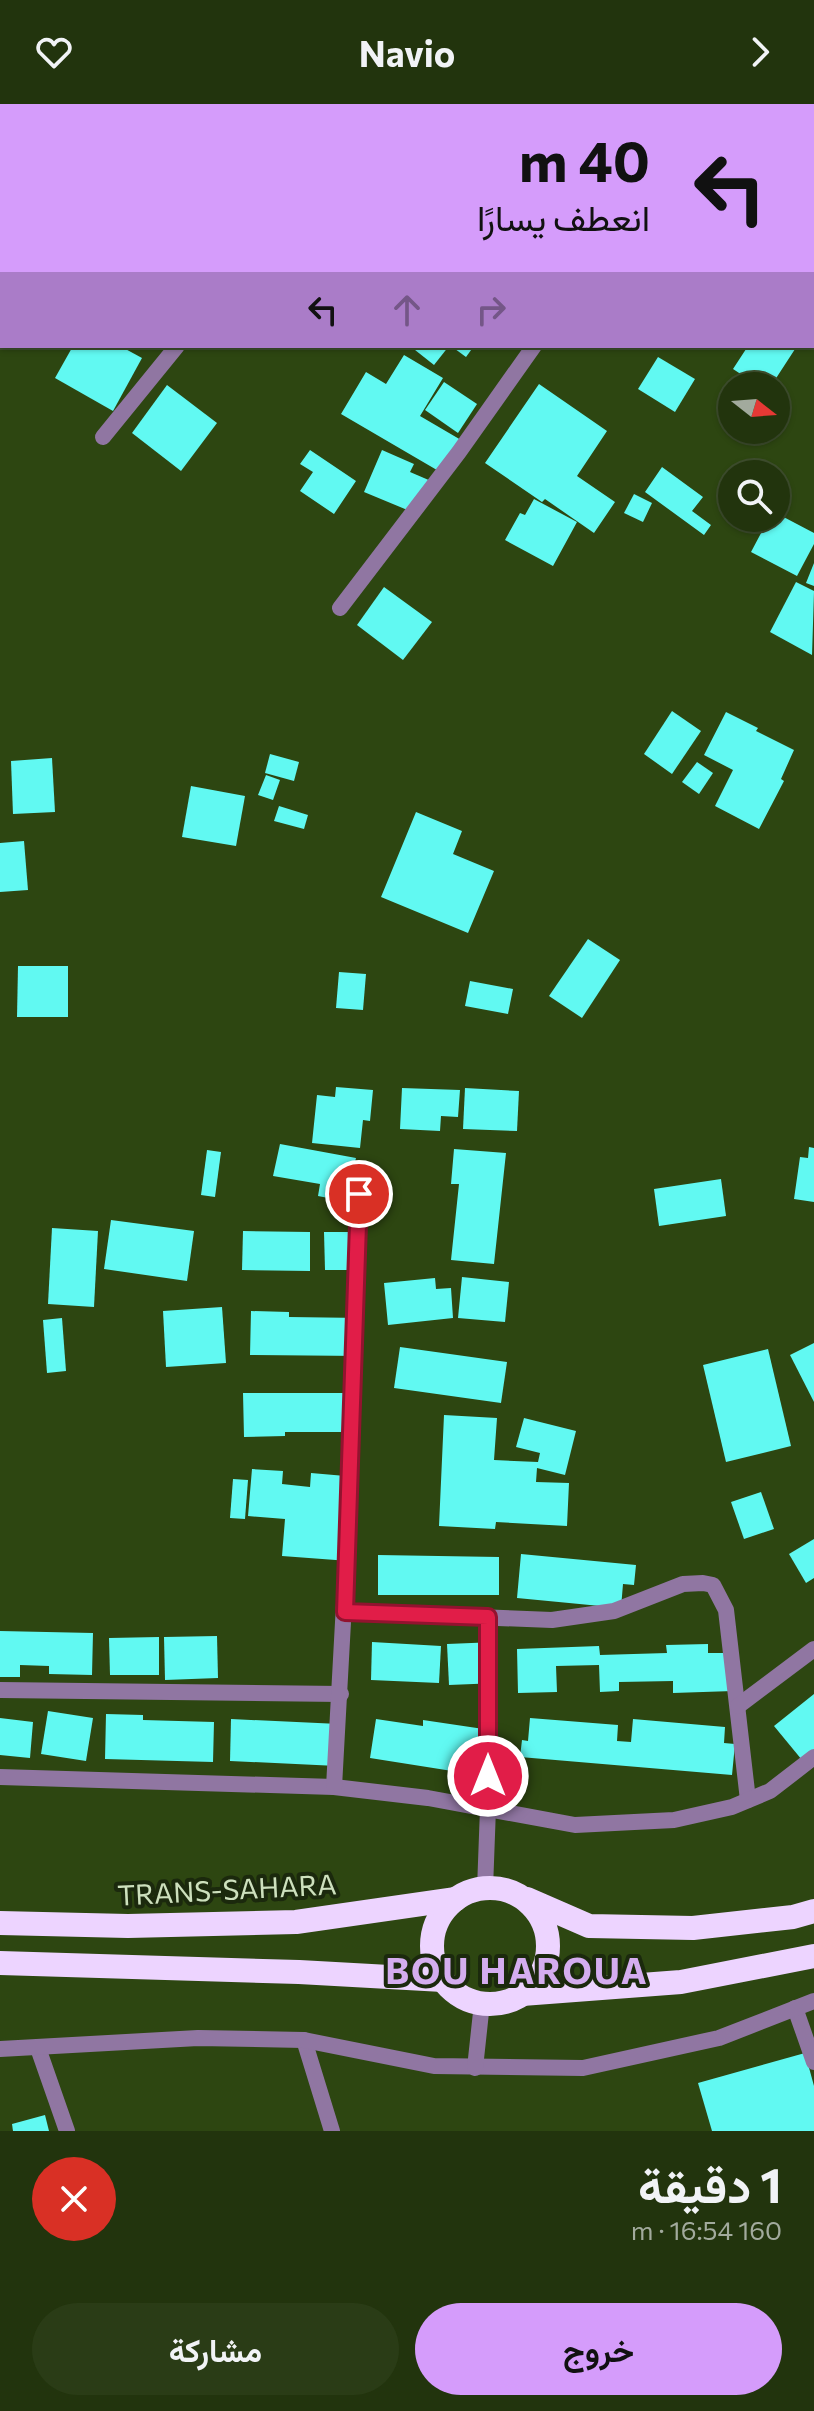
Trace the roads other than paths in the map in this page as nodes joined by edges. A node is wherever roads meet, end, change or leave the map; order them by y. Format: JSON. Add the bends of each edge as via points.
{"nodes":[{"id":1,"x":175,"y":348,"type":"edge"},
{"id":2,"x":533,"y":348,"type":"edge"},
{"id":3,"x":103,"y":437,"type":"dead end"},
{"id":4,"x":340,"y":608,"type":"dead end"},
{"id":5,"x":359,"y":1194,"type":"dead end"},
{"id":6,"x":345,"y":1612,"type":"junction"},
{"id":7,"x":488,"y":1617,"type":"junction"},
{"id":8,"x":814,"y":1649,"type":"edge"},
{"id":9,"x":0,"y":1690,"type":"edge"},
{"id":10,"x":341,"y":1694,"type":"junction"},
{"id":11,"x":738,"y":1706,"type":"junction"},
{"id":12,"x":814,"y":1757,"type":"edge"},
{"id":13,"x":0,"y":1777,"type":"edge"},
{"id":14,"x":334,"y":1787,"type":"junction"},
{"id":15,"x":748,"y":1800,"type":"junction"},
{"id":16,"x":488,"y":1808,"type":"junction"},
{"id":17,"x":497,"y":1890,"type":"junction"},
{"id":18,"x":456,"y":1899,"type":"junction"},
{"id":19,"x":814,"y":1911,"type":"edge"},
{"id":20,"x":0,"y":1923,"type":"edge"},
{"id":21,"x":814,"y":1956,"type":"edge"},
{"id":22,"x":0,"y":1963,"type":"edge"},
{"id":23,"x":443,"y":1980,"type":"junction"},
{"id":24,"x":522,"y":1994,"type":"junction"},
{"id":25,"x":814,"y":2001,"type":"edge"},
{"id":26,"x":482,"y":2003,"type":"junction"},
{"id":27,"x":795,"y":2008,"type":"junction"},
{"id":28,"x":304,"y":2040,"type":"junction"},
{"id":29,"x":38,"y":2048,"type":"junction"},
{"id":30,"x":0,"y":2049,"type":"edge"},
{"id":31,"x":814,"y":2062,"type":"edge"},
{"id":32,"x":475,"y":2068,"type":"junction"},
{"id":33,"x":67,"y":2131,"type":"edge"},
{"id":34,"x":332,"y":2131,"type":"edge"}],
"edges":[{"from":1,"to":3,"type":"street"},
{"from":2,"to":4,"type":"street"},
{"from":5,"to":6,"type":"street"},
{"from":6,"to":7,"type":"street"},
{"from":6,"to":10,"type":"street"},
{"from":7,"to":11,"type":"street","via":[[552,1620],[614,1611],[683,1584],[713,1585],[726,1610]]},
{"from":7,"to":16,"type":"street"},
{"from":8,"to":11,"type":"street"},
{"from":9,"to":10,"type":"street"},
{"from":10,"to":14,"type":"street"},
{"from":11,"to":15,"type":"street"},
{"from":12,"to":15,"type":"street","via":[[770,1791]]},
{"from":13,"to":14,"type":"street"},
{"from":14,"to":16,"type":"street"},
{"from":15,"to":16,"type":"street","via":[[674,1820],[575,1825]]},
{"from":16,"to":17,"type":"street"},
{"from":17,"to":18,"type":"highway","via":[[471,1891]]},
{"from":17,"to":19,"type":"highway","via":[[589,1926],[693,1928]]},
{"from":17,"to":24,"type":"highway","via":[[526,1899],[546,1929],[545,1966]]},
{"from":18,"to":20,"type":"highway","name":"TRANS-SAHARA","via":[[296,1922]]},
{"from":18,"to":23,"type":"highway","via":[[434,1931],[433,1951]]},
{"from":21,"to":24,"type":"highway","via":[[681,1982]]},
{"from":22,"to":23,"type":"highway"},
{"from":23,"to":26,"type":"highway","via":[[452,1990]]},
{"from":24,"to":26,"type":"highway","via":[[503,2003]]},
{"from":25,"to":27,"type":"street"},
{"from":26,"to":32,"type":"street"},
{"from":27,"to":31,"type":"street"},
{"from":27,"to":32,"type":"street","via":[[719,2038],[583,2068]]},
{"from":28,"to":29,"type":"street","via":[[198,2038]]},
{"from":28,"to":32,"type":"street","via":[[434,2066]]},
{"from":28,"to":34,"type":"street"},
{"from":29,"to":30,"type":"street"},
{"from":29,"to":33,"type":"street"}]}
